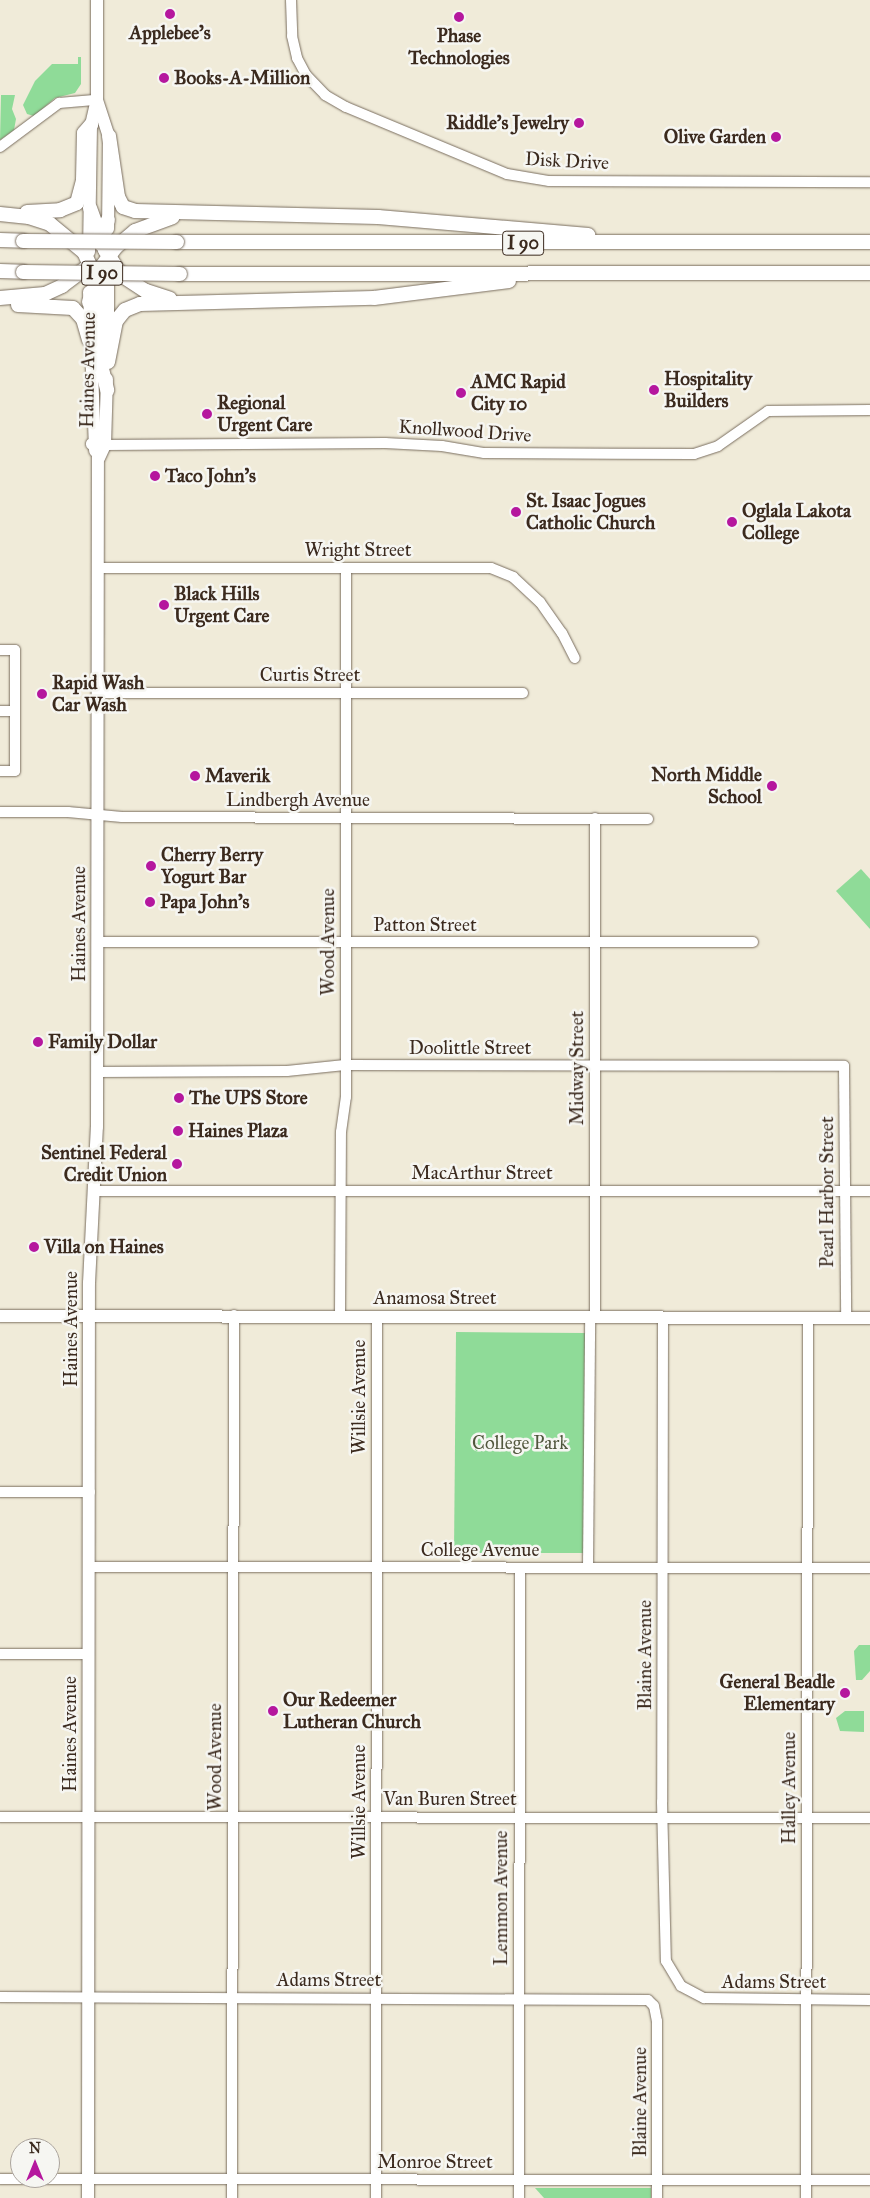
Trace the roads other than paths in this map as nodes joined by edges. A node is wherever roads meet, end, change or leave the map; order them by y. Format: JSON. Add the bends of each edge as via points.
{"nodes":[{"id":1,"x":97,"y":0,"type":"edge"},
{"id":2,"x":291,"y":0,"type":"edge"},
{"id":3,"x":97,"y":100,"type":"junction"},
{"id":4,"x":91,"y":125,"type":"junction"},
{"id":5,"x":109,"y":136,"type":"junction"},
{"id":6,"x":0,"y":147,"type":"edge"},
{"id":7,"x":870,"y":182,"type":"edge"},
{"id":8,"x":90,"y":208,"type":"junction"},
{"id":9,"x":0,"y":213,"type":"edge"},
{"id":10,"x":204,"y":215,"type":"junction"},
{"id":11,"x":108,"y":220,"type":"junction"},
{"id":12,"x":0,"y":240,"type":"edge"},
{"id":13,"x":102,"y":242,"type":"junction"},
{"id":14,"x":681,"y":242,"type":"junction"},
{"id":15,"x":870,"y":242,"type":"edge"},
{"id":16,"x":108,"y":256,"type":"junction"},
{"id":17,"x":90,"y":263,"type":"junction"},
{"id":18,"x":0,"y":272,"type":"edge"},
{"id":19,"x":546,"y":273,"type":"junction"},
{"id":20,"x":870,"y":273,"type":"edge"},
{"id":21,"x":97,"y":277,"type":"junction"},
{"id":22,"x":0,"y":298,"type":"edge"},
{"id":23,"x":193,"y":301,"type":"junction"},
{"id":24,"x":89,"y":302,"type":"junction"},
{"id":25,"x":0,"y":304,"type":"edge"},
{"id":26,"x":89,"y":340,"type":"junction"},
{"id":27,"x":108,"y":362,"type":"junction"},
{"id":28,"x":107,"y":390,"type":"junction"},
{"id":29,"x":870,"y":410,"type":"edge"},
{"id":30,"x":98,"y":445,"type":"junction"},
{"id":31,"x":97,"y":568,"type":"junction"},
{"id":32,"x":346,"y":568,"type":"junction"},
{"id":33,"x":0,"y":650,"type":"edge"},
{"id":34,"x":575,"y":658,"type":"dead end"},
{"id":35,"x":346,"y":692,"type":"junction"},
{"id":36,"x":523,"y":692,"type":"dead end"},
{"id":37,"x":98,"y":694,"type":"junction"},
{"id":38,"x":0,"y":711,"type":"edge"},
{"id":39,"x":15,"y":711,"type":"junction"},
{"id":40,"x":0,"y":771,"type":"edge"},
{"id":41,"x":0,"y":812,"type":"edge"},
{"id":42,"x":98,"y":815,"type":"junction"},
{"id":43,"x":346,"y":817,"type":"junction"},
{"id":44,"x":595,"y":818,"type":"junction"},
{"id":45,"x":648,"y":819,"type":"dead end"},
{"id":46,"x":97,"y":942,"type":"junction"},
{"id":47,"x":346,"y":942,"type":"junction"},
{"id":48,"x":595,"y":942,"type":"junction"},
{"id":49,"x":753,"y":942,"type":"dead end"},
{"id":50,"x":345,"y":1065,"type":"junction"},
{"id":51,"x":595,"y":1066,"type":"junction"},
{"id":52,"x":844,"y":1066,"type":"joint"},
{"id":53,"x":97,"y":1072,"type":"junction"},
{"id":54,"x":340,"y":1190,"type":"junction"},
{"id":55,"x":596,"y":1190,"type":"junction"},
{"id":56,"x":95,"y":1191,"type":"junction"},
{"id":57,"x":845,"y":1191,"type":"junction"},
{"id":58,"x":870,"y":1191,"type":"edge"},
{"id":59,"x":89,"y":1315,"type":"junction"},
{"id":60,"x":234,"y":1315,"type":"junction"},
{"id":61,"x":0,"y":1316,"type":"edge"},
{"id":62,"x":340,"y":1316,"type":"junction"},
{"id":63,"x":377,"y":1317,"type":"junction"},
{"id":64,"x":592,"y":1318,"type":"junction"},
{"id":65,"x":808,"y":1318,"type":"junction"},
{"id":66,"x":846,"y":1318,"type":"junction"},
{"id":67,"x":870,"y":1318,"type":"edge"},
{"id":68,"x":663,"y":1319,"type":"junction"},
{"id":69,"x":0,"y":1492,"type":"edge"},
{"id":70,"x":90,"y":1492,"type":"junction"},
{"id":71,"x":90,"y":1567,"type":"junction"},
{"id":72,"x":231,"y":1567,"type":"junction"},
{"id":73,"x":588,"y":1567,"type":"junction"},
{"id":74,"x":376,"y":1568,"type":"junction"},
{"id":75,"x":520,"y":1568,"type":"junction"},
{"id":76,"x":663,"y":1568,"type":"junction"},
{"id":77,"x":806,"y":1568,"type":"junction"},
{"id":78,"x":870,"y":1568,"type":"edge"},
{"id":79,"x":0,"y":1654,"type":"edge"},
{"id":80,"x":89,"y":1654,"type":"junction"},
{"id":81,"x":232,"y":1816,"type":"junction"},
{"id":82,"x":519,"y":1816,"type":"junction"},
{"id":83,"x":0,"y":1817,"type":"edge"},
{"id":84,"x":89,"y":1817,"type":"junction"},
{"id":85,"x":376,"y":1817,"type":"junction"},
{"id":86,"x":662,"y":1817,"type":"junction"},
{"id":87,"x":806,"y":1818,"type":"junction"},
{"id":88,"x":870,"y":1818,"type":"edge"},
{"id":89,"x":681,"y":1986,"type":"joint"},
{"id":90,"x":0,"y":1997,"type":"edge"},
{"id":91,"x":89,"y":1997,"type":"junction"},
{"id":92,"x":233,"y":1998,"type":"junction"},
{"id":93,"x":376,"y":1998,"type":"junction"},
{"id":94,"x":519,"y":1999,"type":"junction"},
{"id":95,"x":806,"y":2000,"type":"junction"},
{"id":96,"x":870,"y":2000,"type":"edge"},
{"id":97,"x":654,"y":2006,"type":"joint"},
{"id":98,"x":0,"y":2179,"type":"edge"},
{"id":99,"x":232,"y":2179,"type":"junction"},
{"id":100,"x":376,"y":2179,"type":"junction"},
{"id":101,"x":519,"y":2179,"type":"junction"},
{"id":102,"x":88,"y":2180,"type":"junction"},
{"id":103,"x":657,"y":2180,"type":"junction"},
{"id":104,"x":806,"y":2180,"type":"junction"},
{"id":105,"x":870,"y":2180,"type":"edge"},
{"id":106,"x":88,"y":2198,"type":"edge"},
{"id":107,"x":232,"y":2198,"type":"edge"},
{"id":108,"x":376,"y":2198,"type":"edge"},
{"id":109,"x":519,"y":2198,"type":"edge"},
{"id":110,"x":657,"y":2198,"type":"edge"},
{"id":111,"x":806,"y":2198,"type":"edge"}],
"edges":[{"from":1,"to":3,"type":"main road","name":"Haines Avenue"},
{"from":2,"to":7,"type":"street","name":"Disk Drive","via":[[291,28],[297,58],[309,78],[326,95],[346,107],[507,174],[549,181]]},
{"from":3,"to":4,"type":"main road","name":"Haines Avenue"},
{"from":3,"to":5,"type":"main road","name":"Haines Avenue"},
{"from":3,"to":6,"type":"street","via":[[59,103]]},
{"from":4,"to":8,"type":"main road","name":"Haines Avenue"},
{"from":4,"to":9,"type":"highway","via":[[83,139],[83,180],[77,203],[51,211]]},
{"from":5,"to":10,"type":"highway","via":[[116,190],[123,207],[135,211]]},
{"from":5,"to":11,"type":"main road","name":"Haines Avenue"},
{"from":8,"to":13,"type":"highway"},
{"from":8,"to":17,"type":"main road","name":"Haines Avenue"},
{"from":9,"to":17,"type":"highway","via":[[50,224],[71,238]]},
{"from":10,"to":14,"type":"highway","via":[[408,218]]},
{"from":10,"to":16,"type":"highway","via":[[172,217],[143,227],[124,239]]},
{"from":11,"to":13,"type":"highway"},
{"from":11,"to":16,"type":"main road","name":"Haines Avenue"},
{"from":12,"to":14,"type":"highway","number":"I 90","bridge":true},
{"from":13,"to":16,"type":"highway"},
{"from":13,"to":17,"type":"highway"},
{"from":14,"to":15,"type":"highway","number":"I 90"},
{"from":16,"to":21,"type":"highway"},
{"from":16,"to":23,"type":"highway","via":[[122,275],[138,286],[167,298]]},
{"from":16,"to":27,"type":"main road","name":"Haines Avenue"},
{"from":17,"to":21,"type":"highway"},
{"from":17,"to":22,"type":"highway","via":[[53,291],[27,298]]},
{"from":17,"to":24,"type":"main road","name":"Haines Avenue"},
{"from":18,"to":19,"type":"highway","number":"I 90","bridge":true},
{"from":19,"to":20,"type":"highway","number":"I 90"},
{"from":19,"to":23,"type":"highway","via":[[522,281],[374,298]]},
{"from":21,"to":24,"type":"highway"},
{"from":21,"to":28,"type":"highway","via":[[100,361]]},
{"from":23,"to":27,"type":"highway","via":[[140,304],[125,310],[113,329]]},
{"from":24,"to":26,"type":"main road","name":"Haines Avenue"},
{"from":25,"to":26,"type":"highway","via":[[73,308],[83,319]]},
{"from":26,"to":30,"type":"main road","name":"Haines Avenue"},
{"from":27,"to":28,"type":"main road","name":"Haines Avenue"},
{"from":28,"to":30,"type":"main road","name":"Haines Avenue"},
{"from":29,"to":30,"type":"street","name":"Knollwood Drive","via":[[768,411],[718,446],[694,454],[484,453],[385,442]]},
{"from":30,"to":31,"type":"main road","name":"Haines Avenue"},
{"from":31,"to":32,"type":"street","name":"Wright Street"},
{"from":31,"to":37,"type":"main road","name":"Haines Avenue"},
{"from":32,"to":34,"type":"street","name":"Wright Street","via":[[478,566],[502,572],[540,602]]},
{"from":32,"to":35,"type":"street","name":"Wood Avenue"},
{"from":33,"to":39,"type":"street","via":[[15,650]]},
{"from":35,"to":36,"type":"street","name":"Curtis Street"},
{"from":35,"to":37,"type":"street","name":"Curtis Street"},
{"from":35,"to":43,"type":"street","name":"Wood Avenue"},
{"from":37,"to":42,"type":"main road","name":"Haines Avenue"},
{"from":38,"to":39,"type":"street"},
{"from":39,"to":40,"type":"street","via":[[15,771]]},
{"from":41,"to":42,"type":"street","name":"Lindbergh Avenue"},
{"from":42,"to":43,"type":"street","name":"Lindbergh Avenue"},
{"from":42,"to":46,"type":"main road","name":"Haines Avenue"},
{"from":43,"to":44,"type":"street","name":"Lindbergh Avenue"},
{"from":43,"to":47,"type":"street","name":"Wood Avenue"},
{"from":44,"to":45,"type":"street","name":"Lindbergh Avenue"},
{"from":44,"to":48,"type":"street","name":"Midway Street"},
{"from":46,"to":47,"type":"street","name":"Patton Street"},
{"from":46,"to":53,"type":"main road","name":"Haines Avenue"},
{"from":47,"to":48,"type":"street","name":"Patton Street"},
{"from":47,"to":50,"type":"street","name":"Wood Avenue"},
{"from":48,"to":49,"type":"street","name":"Patton Street"},
{"from":48,"to":51,"type":"street","name":"Midway Street"},
{"from":50,"to":51,"type":"street","name":"Doolittle Street"},
{"from":50,"to":53,"type":"street","name":"Doolittle Street","via":[[288,1071]]},
{"from":50,"to":54,"type":"street","name":"Wood Avenue"},
{"from":51,"to":52,"type":"street","name":"Doolittle Street"},
{"from":51,"to":55,"type":"street","name":"Midway Street"},
{"from":52,"to":57,"type":"street","name":"Pearl Harbor Street"},
{"from":53,"to":56,"type":"main road","name":"Haines Avenue"},
{"from":54,"to":55,"type":"street","name":"MacArthur Street"},
{"from":54,"to":56,"type":"street","name":"MacArthur Street"},
{"from":54,"to":62,"type":"street","name":"Wood Avenue"},
{"from":55,"to":57,"type":"street","name":"MacArthur Street"},
{"from":55,"to":64,"type":"street","name":"Midway Street"},
{"from":56,"to":59,"type":"main road","name":"Haines Avenue"},
{"from":57,"to":58,"type":"street","name":"MacArthur Street"},
{"from":57,"to":66,"type":"street","name":"Pearl Harbor Street"},
{"from":59,"to":60,"type":"main road","name":"Anamosa Street"},
{"from":59,"to":61,"type":"main road","name":"Anamosa Street"},
{"from":59,"to":70,"type":"main road","name":"Haines Avenue"},
{"from":60,"to":62,"type":"main road","name":"Anamosa Street"},
{"from":60,"to":72,"type":"street","name":"Wood Avenue"},
{"from":62,"to":63,"type":"main road","name":"Anamosa Street"},
{"from":63,"to":64,"type":"main road","name":"Anamosa Street"},
{"from":63,"to":74,"type":"street","name":"Willsie Avenue"},
{"from":64,"to":68,"type":"main road","name":"Anamosa Street"},
{"from":64,"to":73,"type":"street","name":"Midway Street"},
{"from":65,"to":66,"type":"main road","name":"Anamosa Street"},
{"from":65,"to":68,"type":"main road","name":"Anamosa Street"},
{"from":65,"to":77,"type":"street","name":"Halley Avenue"},
{"from":66,"to":67,"type":"main road","name":"Anamosa Street"},
{"from":68,"to":76,"type":"street","name":"Blaine Avenue"},
{"from":69,"to":70,"type":"street"},
{"from":70,"to":71,"type":"main road","name":"Haines Avenue"},
{"from":71,"to":72,"type":"street","name":"College Avenue"},
{"from":71,"to":80,"type":"main road","name":"Haines Avenue"},
{"from":72,"to":74,"type":"street","name":"College Avenue"},
{"from":72,"to":81,"type":"street","name":"Wood Avenue"},
{"from":73,"to":75,"type":"street","name":"College Avenue"},
{"from":73,"to":76,"type":"street","name":"College Avenue"},
{"from":74,"to":75,"type":"street","name":"College Avenue"},
{"from":74,"to":85,"type":"street","name":"Willsie Avenue"},
{"from":75,"to":82,"type":"street","name":"Lemmon Avenue"},
{"from":76,"to":77,"type":"street","name":"College Avenue"},
{"from":76,"to":86,"type":"street","name":"Blaine Avenue"},
{"from":77,"to":78,"type":"street","name":"College Avenue"},
{"from":77,"to":87,"type":"street","name":"Halley Avenue"},
{"from":79,"to":80,"type":"street"},
{"from":80,"to":84,"type":"main road","name":"Haines Avenue"},
{"from":81,"to":84,"type":"street","name":"Van Buren Street"},
{"from":81,"to":85,"type":"street","name":"Van Buren Street"},
{"from":81,"to":92,"type":"street","name":"Wood Avenue"},
{"from":82,"to":85,"type":"street","name":"Van Buren Street"},
{"from":82,"to":86,"type":"street","name":"Van Buren Street"},
{"from":82,"to":94,"type":"street","name":"Lemmon Avenue"},
{"from":83,"to":84,"type":"street","name":"Van Buren Street"},
{"from":84,"to":91,"type":"main road","name":"Haines Avenue"},
{"from":85,"to":93,"type":"street","name":"Willsie Avenue"},
{"from":86,"to":87,"type":"street","name":"Van Buren Street"},
{"from":86,"to":89,"type":"street","name":"Blaine Avenue","via":[[664,1950],[669,1968]]},
{"from":87,"to":88,"type":"street","name":"Van Buren Street"},
{"from":87,"to":95,"type":"street","name":"Halley Avenue"},
{"from":89,"to":95,"type":"street","name":"Adams Street","via":[[699,1997],[717,2000]]},
{"from":90,"to":91,"type":"street","name":"Adams Street"},
{"from":91,"to":92,"type":"street","name":"Adams Street"},
{"from":91,"to":102,"type":"main road","name":"Haines Avenue"},
{"from":92,"to":93,"type":"street","name":"Adams Street"},
{"from":92,"to":99,"type":"street","name":"Wood Avenue"},
{"from":93,"to":94,"type":"street","name":"Adams Street"},
{"from":93,"to":100,"type":"street","name":"Willsie Avenue"},
{"from":94,"to":97,"type":"street","name":"Adams Street","via":[[642,2000]]},
{"from":94,"to":101,"type":"street","name":"Lemmon Avenue"},
{"from":95,"to":96,"type":"street","name":"Adams Street"},
{"from":95,"to":104,"type":"street","name":"Halley Avenue"},
{"from":97,"to":103,"type":"street","name":"Blaine Avenue","via":[[658,2020]]},
{"from":98,"to":102,"type":"street","name":"Monroe Street"},
{"from":99,"to":100,"type":"street","name":"Monroe Street"},
{"from":99,"to":102,"type":"street","name":"Monroe Street"},
{"from":99,"to":107,"type":"street","name":"Wood Avenue"},
{"from":100,"to":101,"type":"street","name":"Monroe Street"},
{"from":100,"to":108,"type":"street","name":"Willsie Avenue"},
{"from":101,"to":103,"type":"street","name":"Monroe Street"},
{"from":101,"to":109,"type":"street","name":"Lemmon Avenue"},
{"from":102,"to":106,"type":"main road","name":"Haines Avenue"},
{"from":103,"to":104,"type":"street","name":"Monroe Street"},
{"from":103,"to":110,"type":"street","name":"Blaine Avenue"},
{"from":104,"to":105,"type":"street","name":"Monroe Street"},
{"from":104,"to":111,"type":"street","name":"Halley Avenue"}]}
